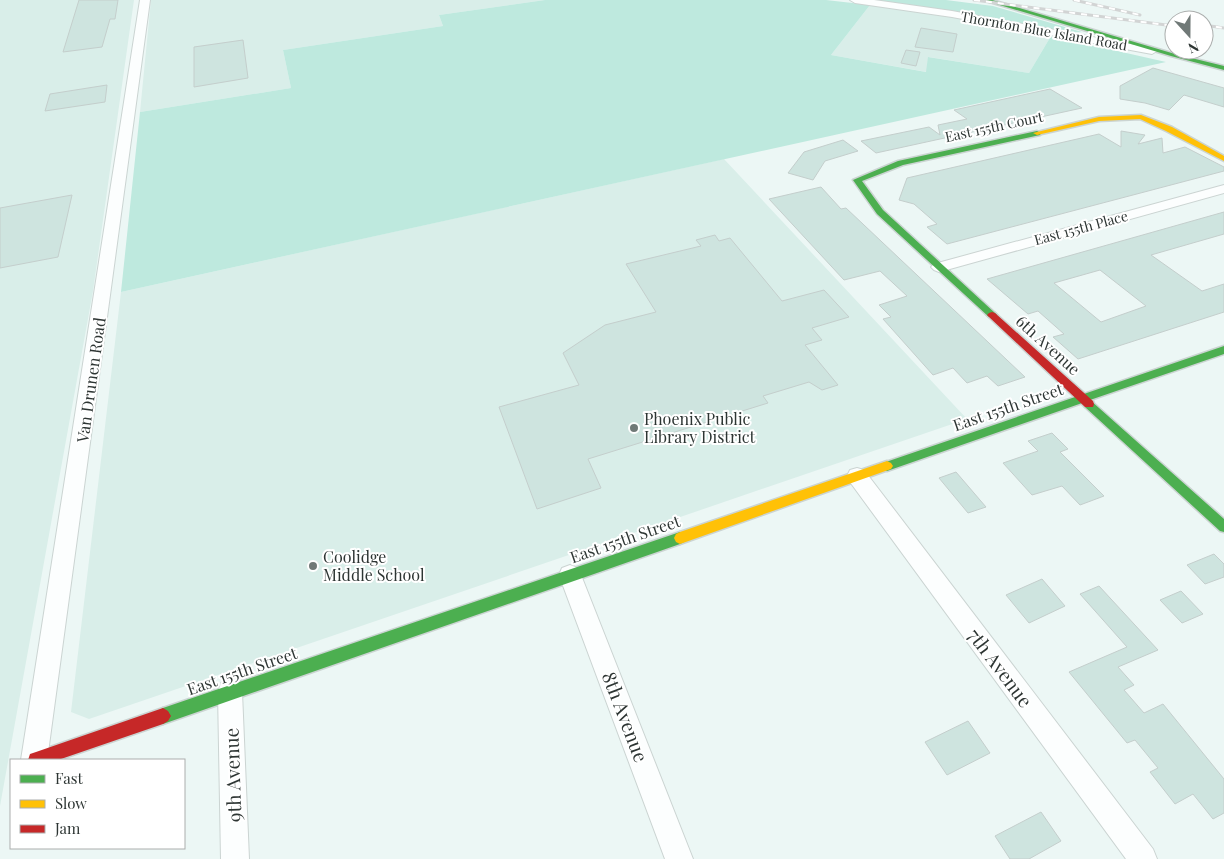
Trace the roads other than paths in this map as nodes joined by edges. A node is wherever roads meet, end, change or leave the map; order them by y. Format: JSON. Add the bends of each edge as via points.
{"nodes":[{"id":1,"x":145,"y":0,"type":"edge"},
{"id":2,"x":855,"y":0,"type":"edge"},
{"id":3,"x":986,"y":0,"type":"edge"},
{"id":4,"x":1097,"y":33,"type":"junction"},
{"id":5,"x":1117,"y":45,"type":"junction"},
{"id":6,"x":1164,"y":52,"type":"edge"},
{"id":7,"x":1164,"y":53,"type":"edge"},
{"id":8,"x":1193,"y":60,"type":"edge"},
{"id":9,"x":1224,"y":68,"type":"edge"},
{"id":10,"x":1224,"y":73,"type":"edge"},
{"id":11,"x":1224,"y":159,"type":"edge"},
{"id":12,"x":857,"y":180,"type":"joint"},
{"id":13,"x":1224,"y":189,"type":"edge"},
{"id":14,"x":939,"y":267,"type":"junction"},
{"id":15,"x":1224,"y":350,"type":"edge"},
{"id":16,"x":1083,"y":399,"type":"junction"},
{"id":17,"x":857,"y":476,"type":"junction"},
{"id":18,"x":1224,"y":527,"type":"edge"},
{"id":19,"x":570,"y":575,"type":"junction"},
{"id":20,"x":230,"y":692,"type":"junction"},
{"id":21,"x":35,"y":759,"type":"edge"},
{"id":22,"x":38,"y":759,"type":"edge"},
{"id":23,"x":235,"y":859,"type":"edge"},
{"id":24,"x":679,"y":859,"type":"edge"},
{"id":25,"x":1143,"y":859,"type":"edge"}],
"edges":[{"from":1,"to":21,"type":"street","name":"Van Drunen Road"},
{"from":2,"to":5,"type":"street","name":"Thornton Blue Island Road","via":[[952,14]]},
{"from":3,"to":4,"type":"street"},
{"from":4,"to":5,"type":"street"},
{"from":4,"to":6,"type":"street"},
{"from":5,"to":7,"type":"street","name":"Thornton Blue Island Road"},
{"from":5,"to":10,"type":"street"},
{"from":8,"to":9,"type":"street"},
{"from":11,"to":12,"type":"street","name":"East 155th Court","via":[[1141,117],[1099,119],[901,163]]},
{"from":12,"to":14,"type":"street","name":"6th Avenue","via":[[880,212]]},
{"from":13,"to":14,"type":"street","name":"East 155th Place"},
{"from":14,"to":16,"type":"street","name":"6th Avenue"},
{"from":15,"to":16,"type":"street","name":"East 155th Street"},
{"from":16,"to":17,"type":"street","name":"East 155th Street"},
{"from":16,"to":18,"type":"street","name":"6th Avenue"},
{"from":17,"to":19,"type":"street","name":"East 155th Street"},
{"from":17,"to":25,"type":"street","name":"7th Avenue"},
{"from":19,"to":20,"type":"street","name":"East 155th Street"},
{"from":19,"to":24,"type":"street","name":"8th Avenue"},
{"from":20,"to":22,"type":"street","name":"East 155th Street"},
{"from":20,"to":23,"type":"street","name":"9th Avenue"}]}
